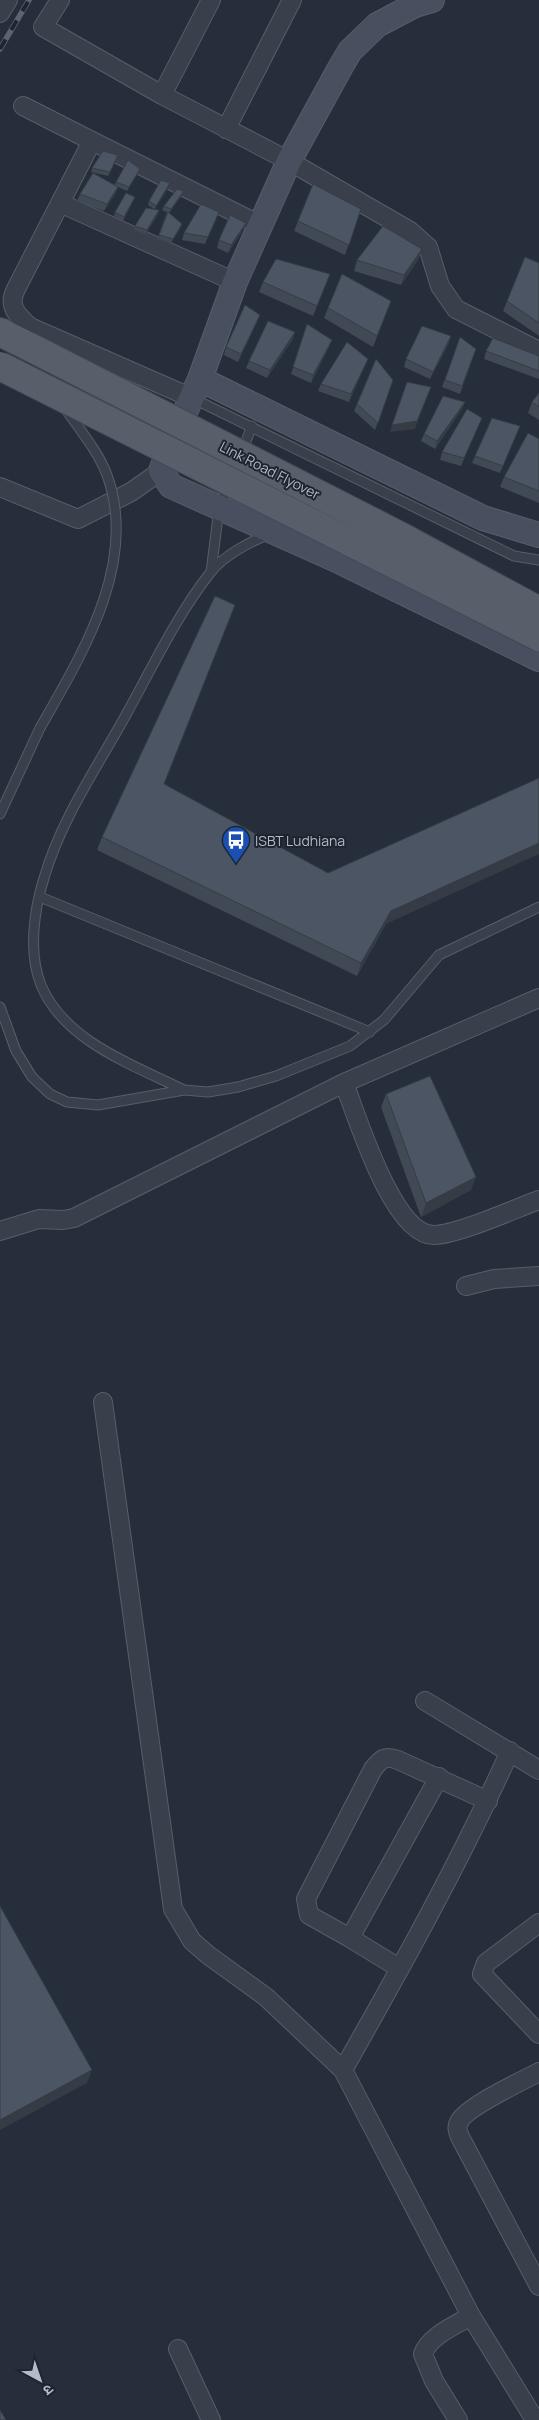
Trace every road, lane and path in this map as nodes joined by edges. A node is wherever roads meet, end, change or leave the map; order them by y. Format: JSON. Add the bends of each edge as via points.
{"nodes":[{"id":1,"x":8,"y":0,"type":"edge"},
{"id":2,"x":60,"y":0,"type":"edge"},
{"id":3,"x":211,"y":0,"type":"edge"},
{"id":4,"x":292,"y":0,"type":"edge"},
{"id":5,"x":418,"y":2,"type":"edge"},
{"id":6,"x":0,"y":13,"type":"edge"},
{"id":7,"x":162,"y":95,"type":"junction"},
{"id":8,"x":23,"y":106,"type":"dead end"},
{"id":9,"x":226,"y":129,"type":"junction"},
{"id":10,"x":92,"y":141,"type":"junction"},
{"id":11,"x":289,"y":161,"type":"junction"},
{"id":12,"x":60,"y":203,"type":"junction"},
{"id":13,"x":260,"y":225,"type":"junction"},
{"id":14,"x":235,"y":282,"type":"junction"},
{"id":15,"x":0,"y":332,"type":"edge"},
{"id":16,"x":539,"y":351,"type":"edge"},
{"id":17,"x":0,"y":366,"type":"edge"},
{"id":18,"x":196,"y":388,"type":"junction"},
{"id":19,"x":57,"y":397,"type":"junction"},
{"id":20,"x":252,"y":426,"type":"junction"},
{"id":21,"x":162,"y":471,"type":"junction"},
{"id":22,"x":0,"y":487,"type":"edge"},
{"id":23,"x":219,"y":509,"type":"junction"},
{"id":24,"x":274,"y":533,"type":"junction"},
{"id":25,"x":539,"y":535,"type":"edge"},
{"id":26,"x":539,"y":560,"type":"edge"},
{"id":27,"x":211,"y":572,"type":"junction"},
{"id":28,"x":539,"y":611,"type":"edge"},
{"id":29,"x":539,"y":637,"type":"edge"},
{"id":30,"x":539,"y":659,"type":"edge"},
{"id":31,"x":0,"y":814,"type":"edge"},
{"id":32,"x":40,"y":898,"type":"junction"},
{"id":33,"x":539,"y":907,"type":"edge"},
{"id":34,"x":539,"y":998,"type":"edge"},
{"id":35,"x":0,"y":1007,"type":"edge"},
{"id":36,"x":370,"y":1032,"type":"junction"},
{"id":37,"x":344,"y":1083,"type":"junction"},
{"id":38,"x":184,"y":1090,"type":"junction"},
{"id":39,"x":539,"y":1200,"type":"edge"},
{"id":40,"x":0,"y":1230,"type":"edge"},
{"id":41,"x":539,"y":1276,"type":"edge"},
{"id":42,"x":466,"y":1286,"type":"dead end"},
{"id":43,"x":103,"y":1402,"type":"dead end"},
{"id":44,"x":425,"y":1701,"type":"dead end"},
{"id":45,"x":510,"y":1751,"type":"junction"},
{"id":46,"x":539,"y":1770,"type":"edge"},
{"id":47,"x":439,"y":1778,"type":"junction"},
{"id":48,"x":488,"y":1801,"type":"junction"},
{"id":49,"x":539,"y":1923,"type":"edge"},
{"id":50,"x":350,"y":1938,"type":"junction"},
{"id":51,"x":399,"y":1968,"type":"junction"},
{"id":52,"x":539,"y":2034,"type":"edge"},
{"id":53,"x":343,"y":2070,"type":"junction"},
{"id":54,"x":539,"y":2072,"type":"edge"},
{"id":55,"x":532,"y":2257,"type":"edge"},
{"id":56,"x":539,"y":2286,"type":"edge"},
{"id":57,"x":472,"y":2316,"type":"junction"},
{"id":58,"x":178,"y":2349,"type":"dead end"},
{"id":59,"x":211,"y":2420,"type":"edge"},
{"id":60,"x":458,"y":2420,"type":"edge"},
{"id":61,"x":538,"y":2420,"type":"edge"}],
"edges":[{"from":1,"to":6,"type":"street"},
{"from":2,"to":7,"type":"street","via":[[43,27]]},
{"from":3,"to":7,"type":"street"},
{"from":4,"to":9,"type":"street"},
{"from":5,"to":11,"type":"street","via":[[377,25],[350,51]]},
{"from":7,"to":9,"type":"street"},
{"from":8,"to":10,"type":"street"},
{"from":9,"to":11,"type":"street"},
{"from":10,"to":12,"type":"street"},
{"from":10,"to":13,"type":"street"},
{"from":11,"to":13,"type":"street"},
{"from":11,"to":16,"type":"street","via":[[419,238],[428,247],[440,286],[456,309]]},
{"from":12,"to":14,"type":"street"},
{"from":12,"to":18,"type":"street","via":[[11,298],[16,312],[30,327]]},
{"from":13,"to":14,"type":"street"},
{"from":14,"to":18,"type":"street"},
{"from":15,"to":28,"type":"main road","name":"Link Road Flyover","bridge":true,"via":[[402,537]]},
{"from":17,"to":19,"type":"main road","name":"Link Road Flyover","bridge":true},
{"from":18,"to":20,"type":"lane"},
{"from":18,"to":21,"type":"street","via":[[162,464]]},
{"from":18,"to":25,"type":"street","via":[[483,518]]},
{"from":19,"to":29,"type":"main road","name":"Link Road Flyover","bridge":true},
{"from":19,"to":31,"type":"lane","bridge":true,"via":[[107,475],[115,512],[114,559],[101,609]]},
{"from":20,"to":23,"type":"lane"},
{"from":20,"to":26,"type":"lane","via":[[514,556]]},
{"from":21,"to":22,"type":"street","via":[[132,492],[78,519]]},
{"from":21,"to":23,"type":"street","via":[[171,486]]},
{"from":23,"to":24,"type":"street"},
{"from":23,"to":27,"type":"lane"},
{"from":24,"to":27,"type":"lane","via":[[238,550]]},
{"from":24,"to":30,"type":"street","via":[[341,562]]},
{"from":27,"to":32,"type":"lane","via":[[180,618],[62,830]]},
{"from":32,"to":36,"type":"lane"},
{"from":32,"to":38,"type":"lane","via":[[34,936],[35,962],[49,1002],[92,1043]]},
{"from":33,"to":36,"type":"lane","via":[[439,956]]},
{"from":34,"to":37,"type":"street"},
{"from":35,"to":38,"type":"lane","via":[[16,1051],[32,1077],[50,1094],[67,1102],[98,1105]]},
{"from":36,"to":38,"type":"lane","via":[[350,1046],[276,1076],[208,1092]]},
{"from":37,"to":39,"type":"street","via":[[382,1181],[396,1208],[419,1232],[434,1235]]},
{"from":37,"to":40,"type":"street","via":[[74,1218],[39,1219]]},
{"from":41,"to":42,"type":"street","via":[[494,1279]]},
{"from":43,"to":53,"type":"street","via":[[173,1909],[192,1941],[266,1997]]},
{"from":44,"to":45,"type":"street"},
{"from":45,"to":46,"type":"street"},
{"from":45,"to":48,"type":"street"},
{"from":47,"to":48,"type":"street"},
{"from":47,"to":50,"type":"street"},
{"from":47,"to":50,"type":"street","via":[[390,1756],[382,1758],[373,1769],[306,1899],[310,1915]]},
{"from":48,"to":51,"type":"street"},
{"from":49,"to":52,"type":"street","via":[[486,1963],[482,1974]]},
{"from":50,"to":51,"type":"street"},
{"from":51,"to":53,"type":"street"},
{"from":53,"to":57,"type":"street"},
{"from":54,"to":55,"type":"street","via":[[470,2110],[457,2128]]},
{"from":55,"to":56,"type":"street"},
{"from":57,"to":60,"type":"street","via":[[436,2338],[423,2354],[434,2381]]},
{"from":57,"to":61,"type":"street"},
{"from":58,"to":59,"type":"street"}]}
